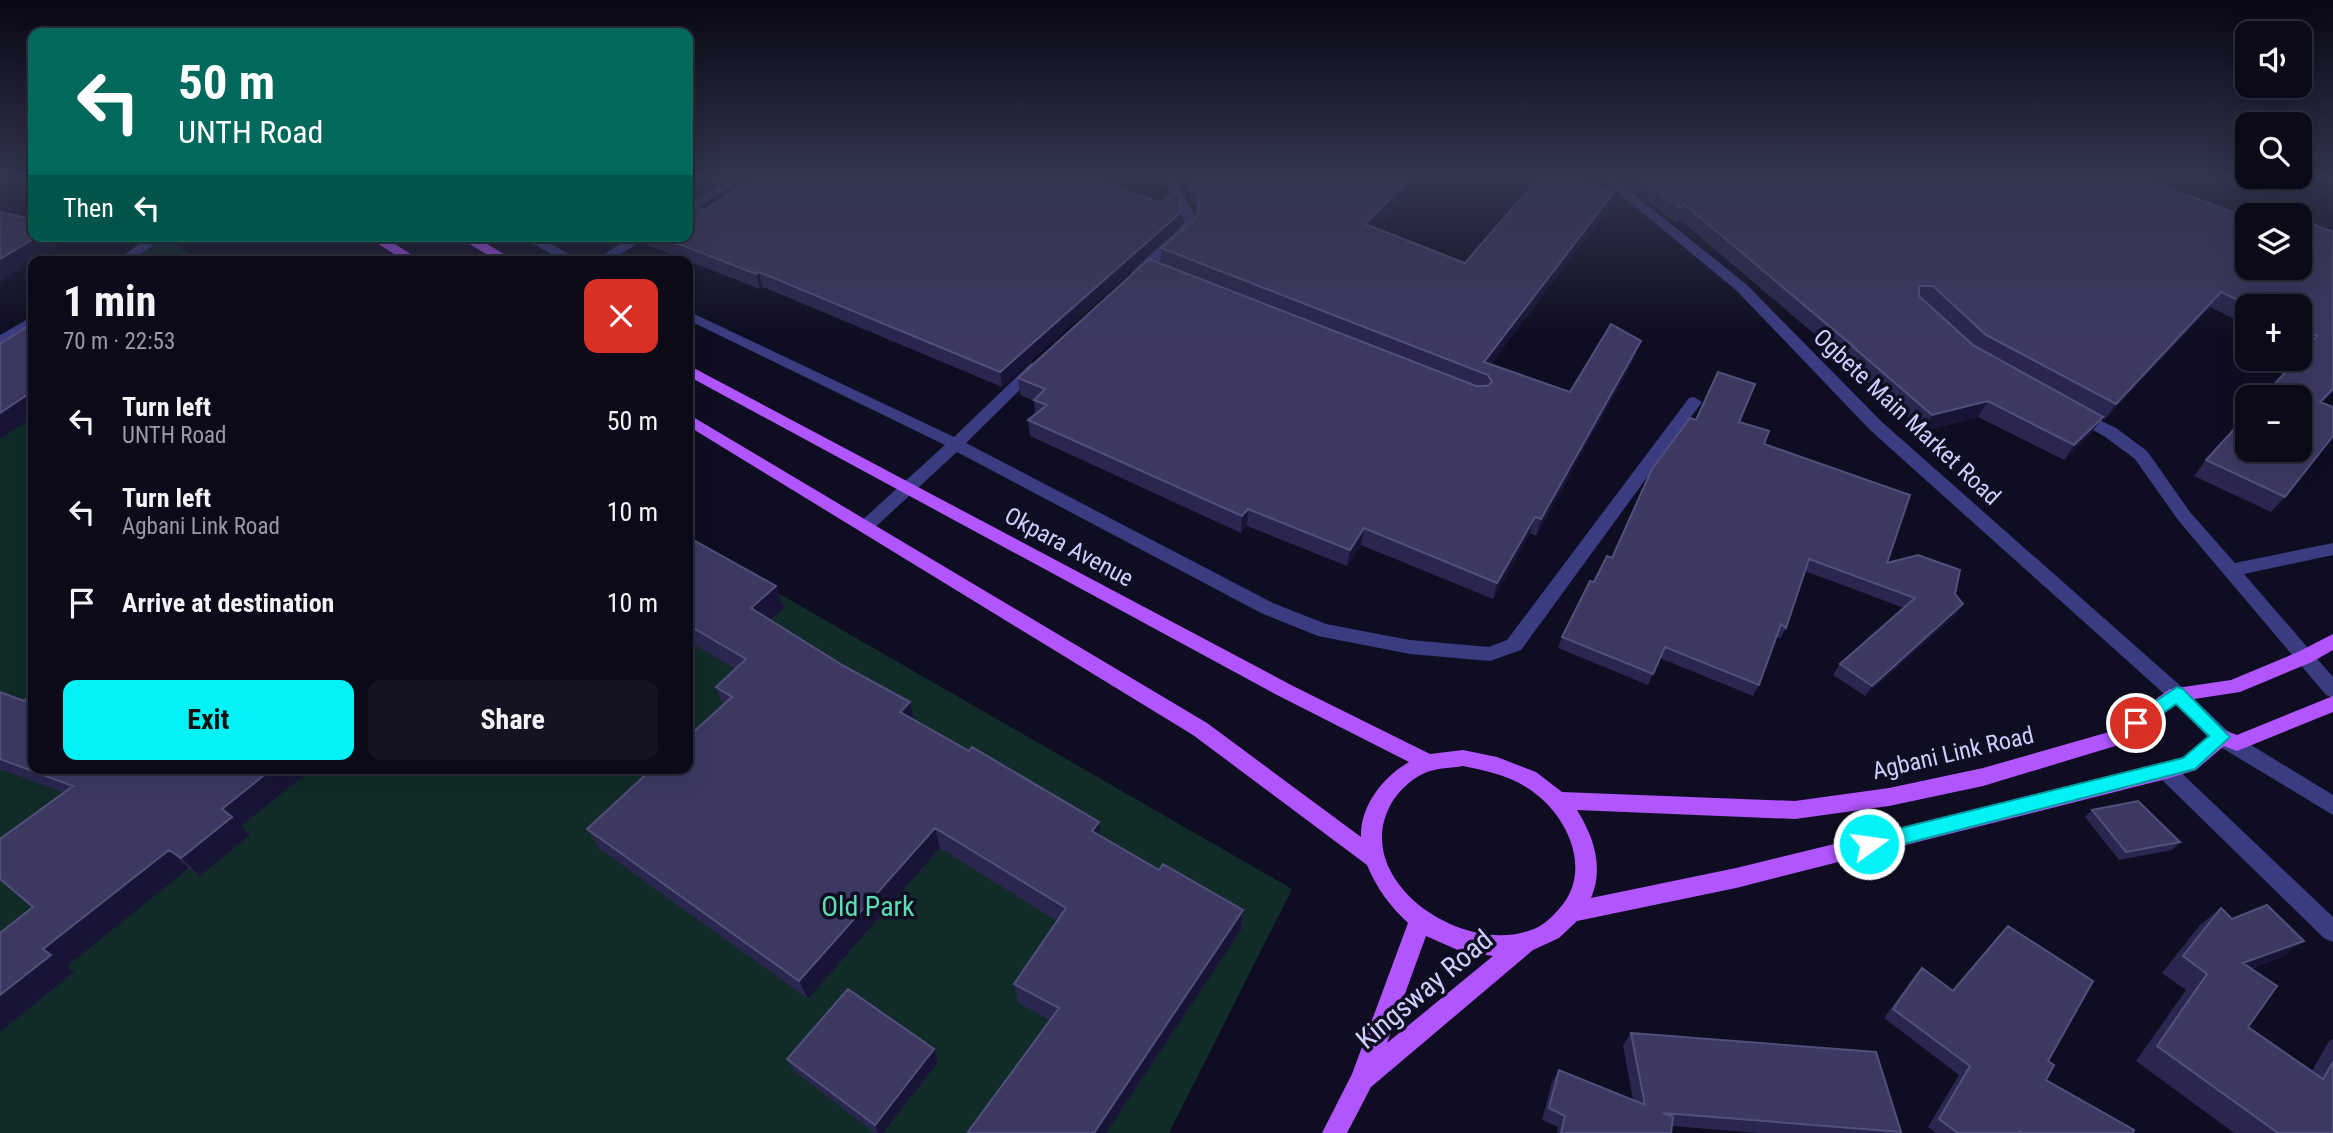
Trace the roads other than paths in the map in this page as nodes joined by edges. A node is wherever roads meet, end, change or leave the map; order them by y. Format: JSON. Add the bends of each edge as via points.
{"nodes":[{"id":1,"x":1187,"y":229,"type":"edge"},
{"id":2,"x":1669,"y":229,"type":"edge"},
{"id":3,"x":150,"y":242,"type":"edge"},
{"id":4,"x":382,"y":242,"type":"edge"},
{"id":5,"x":473,"y":242,"type":"edge"},
{"id":6,"x":536,"y":242,"type":"edge"},
{"id":7,"x":632,"y":242,"type":"edge"},
{"id":8,"x":130,"y":256,"type":"edge"},
{"id":9,"x":406,"y":256,"type":"edge"},
{"id":10,"x":500,"y":256,"type":"edge"},
{"id":11,"x":565,"y":256,"type":"edge"},
{"id":12,"x":609,"y":256,"type":"edge"},
{"id":13,"x":1129,"y":282,"type":"edge"},
{"id":14,"x":693,"y":317,"type":"edge"},
{"id":15,"x":28,"y":323,"type":"edge"},
{"id":16,"x":0,"y":342,"type":"edge"},
{"id":17,"x":1042,"y":360,"type":"edge"},
{"id":18,"x":693,"y":373,"type":"edge"},
{"id":19,"x":1694,"y":402,"type":"dead end"},
{"id":20,"x":2065,"y":408,"type":"edge"},
{"id":21,"x":693,"y":422,"type":"edge"},
{"id":22,"x":953,"y":443,"type":"junction"},
{"id":23,"x":911,"y":489,"type":"junction"},
{"id":24,"x":865,"y":527,"type":"junction"},
{"id":25,"x":2333,"y":549,"type":"edge"},
{"id":26,"x":2234,"y":570,"type":"junction"},
{"id":27,"x":2333,"y":641,"type":"edge"},
{"id":28,"x":2305,"y":657,"type":"junction"},
{"id":29,"x":2333,"y":691,"type":"edge"},
{"id":30,"x":2177,"y":694,"type":"junction"},
{"id":31,"x":2333,"y":704,"type":"edge"},
{"id":32,"x":2221,"y":737,"type":"junction"},
{"id":33,"x":1430,"y":763,"type":"junction"},
{"id":34,"x":2166,"y":771,"type":"junction"},
{"id":35,"x":1558,"y":801,"type":"junction"},
{"id":36,"x":2333,"y":806,"type":"edge"},
{"id":37,"x":1373,"y":858,"type":"junction"},
{"id":38,"x":1572,"y":912,"type":"junction"},
{"id":39,"x":1420,"y":922,"type":"junction"},
{"id":40,"x":2333,"y":932,"type":"edge"},
{"id":41,"x":1525,"y":943,"type":"junction"},
{"id":42,"x":1362,"y":1080,"type":"junction"},
{"id":43,"x":1334,"y":1133,"type":"edge"}],
"edges":[{"from":1,"to":13,"type":"street","via":[[1154,269]]},
{"from":2,"to":30,"type":"street","name":"Ogbete Main Market Road","via":[[1742,288],[1876,426]]},
{"from":3,"to":8,"type":"street"},
{"from":4,"to":9,"type":"main road"},
{"from":5,"to":10,"type":"main road"},
{"from":6,"to":11,"type":"street"},
{"from":7,"to":12,"type":"street"},
{"from":14,"to":22,"type":"street"},
{"from":15,"to":16,"type":"street"},
{"from":17,"to":22,"type":"street"},
{"from":18,"to":23,"type":"main road","name":"Okpara Avenue"},
{"from":19,"to":22,"type":"street","via":[[1514,645],[1490,654],[1410,648],[1324,631],[1268,608]]},
{"from":20,"to":26,"type":"street","via":[[2141,455],[2185,516]]},
{"from":21,"to":24,"type":"main road"},
{"from":22,"to":23,"type":"street"},
{"from":23,"to":24,"type":"street"},
{"from":23,"to":33,"type":"main road","name":"Okpara Avenue","via":[[1286,691]]},
{"from":24,"to":37,"type":"main road","via":[[1200,729]]},
{"from":25,"to":26,"type":"street"},
{"from":26,"to":28,"type":"street"},
{"from":27,"to":28,"type":"main road","name":"Agbani Link Road"},
{"from":28,"to":29,"type":"street"},
{"from":28,"to":30,"type":"main road","name":"Agbani Link Road","via":[[2233,687]]},
{"from":30,"to":32,"type":"street","name":"Ogbete Main Market Road"},
{"from":30,"to":35,"type":"main road","name":"Agbani Link Road","via":[[2115,738],[1983,777],[1889,797],[1796,810]]},
{"from":31,"to":32,"type":"main road","via":[[2237,743]]},
{"from":32,"to":34,"type":"main road","via":[[2189,764]]},
{"from":32,"to":36,"type":"street","name":"Ogbete Main Market Road"},
{"from":33,"to":35,"type":"main road","via":[[1463,758],[1497,764],[1531,779]]},
{"from":33,"to":37,"type":"main road","via":[[1402,776],[1381,798],[1371,826]]},
{"from":34,"to":38,"type":"main road","via":[[1736,878]]},
{"from":34,"to":40,"type":"street"},
{"from":35,"to":38,"type":"main road","via":[[1576,828],[1586,857],[1585,887]]},
{"from":37,"to":39,"type":"main road","via":[[1390,892]]},
{"from":38,"to":41,"type":"main road","via":[[1552,931]]},
{"from":39,"to":41,"type":"main road","via":[[1461,942]]},
{"from":39,"to":42,"type":"main road","name":"Kingsway Road"},
{"from":41,"to":42,"type":"main road","name":"Kingsway Road"},
{"from":42,"to":43,"type":"main road","name":"Kingsway Road"}]}
